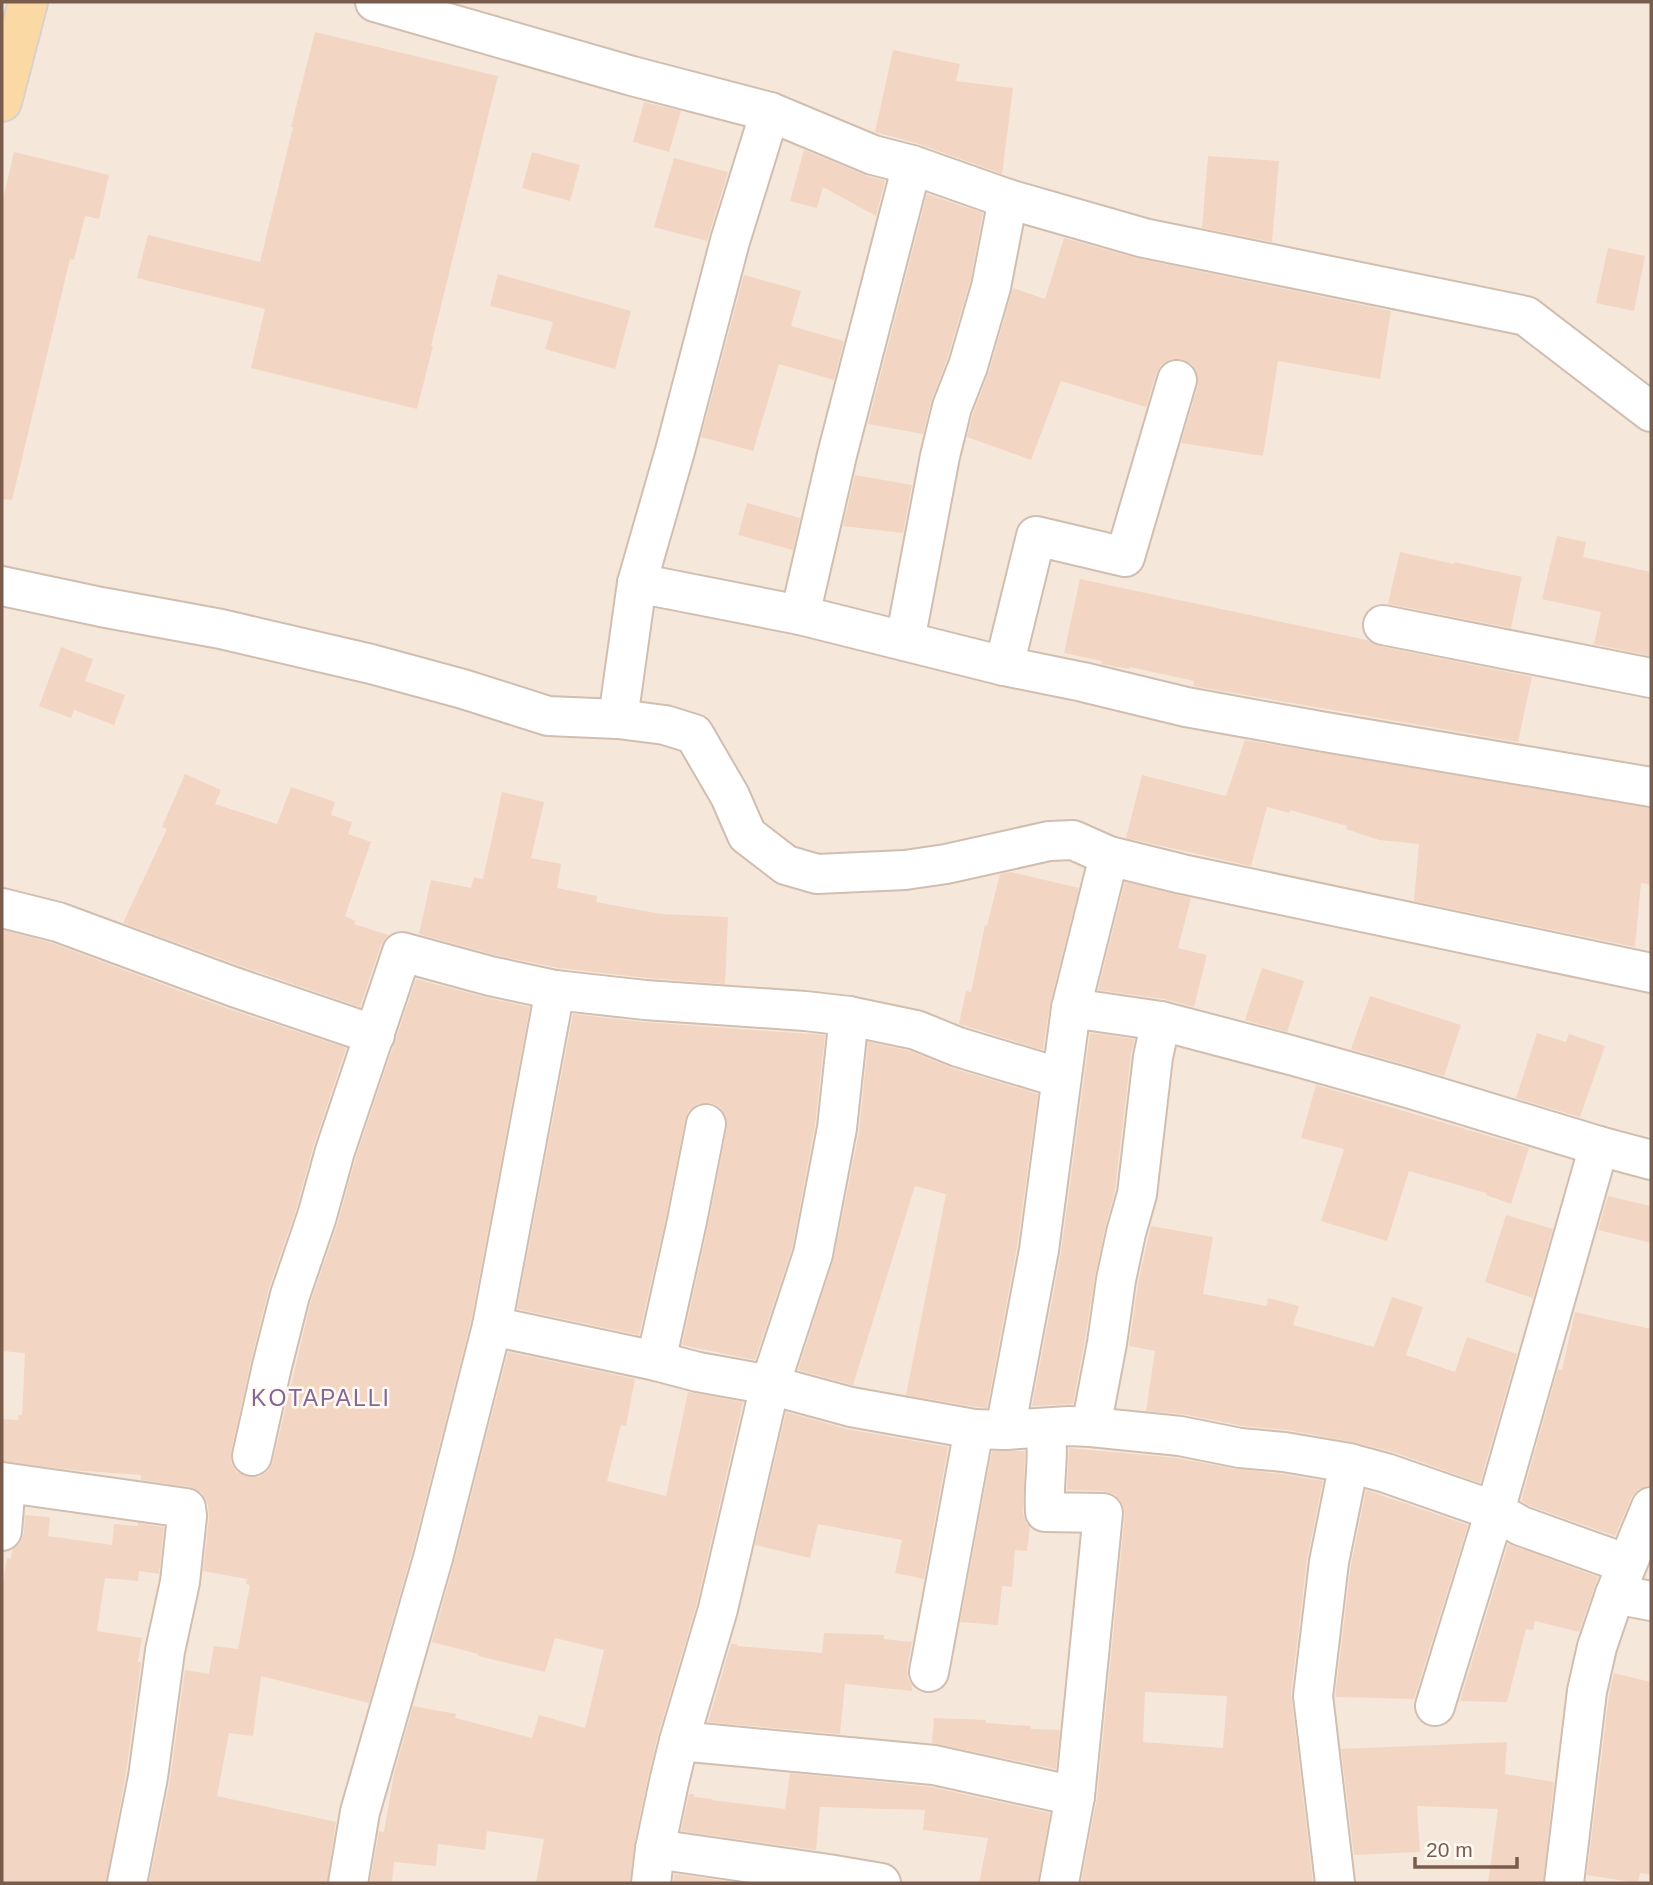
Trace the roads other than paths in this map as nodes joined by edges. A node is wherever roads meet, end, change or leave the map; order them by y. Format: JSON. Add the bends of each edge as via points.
{"nodes":[{"id":1,"x":27,"y":2,"type":"edge"},
{"id":2,"x":375,"y":2,"type":"edge"},
{"id":3,"x":2,"y":102,"type":"edge"},
{"id":4,"x":770,"y":112,"type":"junction"},
{"id":5,"x":912,"y":165,"type":"junction"},
{"id":6,"x":1008,"y":199,"type":"junction"},
{"id":7,"x":1177,"y":380,"type":"dead end"},
{"id":8,"x":1651,"y":412,"type":"edge"},
{"id":9,"x":637,"y":583,"type":"junction"},
{"id":10,"x":2,"y":586,"type":"edge"},
{"id":11,"x":800,"y":615,"type":"junction"},
{"id":12,"x":1384,"y":625,"type":"dead end"},
{"id":13,"x":905,"y":641,"type":"junction"},
{"id":14,"x":1004,"y":666,"type":"junction"},
{"id":15,"x":1651,"y":678,"type":"edge"},
{"id":16,"x":618,"y":719,"type":"junction"},
{"id":17,"x":1651,"y":787,"type":"edge"},
{"id":18,"x":1109,"y":856,"type":"junction"},
{"id":19,"x":2,"y":908,"type":"edge"},
{"id":20,"x":1651,"y":973,"type":"edge"},
{"id":21,"x":555,"y":990,"type":"junction"},
{"id":22,"x":1071,"y":1008,"type":"junction"},
{"id":23,"x":849,"y":1016,"type":"junction"},
{"id":24,"x":1161,"y":1021,"type":"junction"},
{"id":25,"x":375,"y":1035,"type":"junction"},
{"id":26,"x":1061,"y":1078,"type":"junction"},
{"id":27,"x":706,"y":1124,"type":"dead end"},
{"id":28,"x":1599,"y":1146,"type":"junction"},
{"id":29,"x":1651,"y":1160,"type":"edge"},
{"id":30,"x":492,"y":1326,"type":"junction"},
{"id":31,"x":656,"y":1361,"type":"junction"},
{"id":32,"x":771,"y":1385,"type":"junction"},
{"id":33,"x":1091,"y":1427,"type":"junction"},
{"id":34,"x":1045,"y":1428,"type":"junction"},
{"id":35,"x":989,"y":1429,"type":"junction"},
{"id":36,"x":253,"y":1456,"type":"dead end"},
{"id":37,"x":1349,"y":1463,"type":"junction"},
{"id":38,"x":4,"y":1483,"type":"edge"},
{"id":39,"x":1651,"y":1507,"type":"edge"},
{"id":40,"x":1495,"y":1511,"type":"junction"},
{"id":41,"x":2,"y":1531,"type":"edge"},
{"id":42,"x":1631,"y":1587,"type":"edge"},
{"id":43,"x":929,"y":1672,"type":"dead end"},
{"id":44,"x":1435,"y":1706,"type":"dead end"},
{"id":45,"x":679,"y":1741,"type":"junction"},
{"id":46,"x":1074,"y":1797,"type":"junction"},
{"id":47,"x":653,"y":1866,"type":"edge"},
{"id":48,"x":127,"y":1883,"type":"edge"},
{"id":49,"x":348,"y":1883,"type":"edge"},
{"id":50,"x":881,"y":1883,"type":"edge"},
{"id":51,"x":1059,"y":1883,"type":"edge"},
{"id":52,"x":1335,"y":1883,"type":"edge"},
{"id":53,"x":1564,"y":1883,"type":"edge"}],
"edges":[{"from":1,"to":3,"type":"main road"},
{"from":2,"to":4,"type":"street"},
{"from":4,"to":5,"type":"street","via":[[873,155]]},
{"from":4,"to":9,"type":"street"},
{"from":5,"to":6,"type":"street"},
{"from":5,"to":11,"type":"street","via":[[836,455]]},
{"from":6,"to":8,"type":"street","via":[[1144,238],[1526,316]]},
{"from":6,"to":13,"type":"street","via":[[991,287],[943,443]]},
{"from":7,"to":14,"type":"street","via":[[1125,557],[1036,536]]},
{"from":9,"to":11,"type":"street"},
{"from":9,"to":16,"type":"street"},
{"from":10,"to":16,"type":"street","via":[[344,658],[548,716]]},
{"from":11,"to":13,"type":"street"},
{"from":12,"to":15,"type":"street"},
{"from":13,"to":14,"type":"street"},
{"from":14,"to":17,"type":"street","via":[[1186,707]]},
{"from":16,"to":18,"type":"street","via":[[665,724],[694,734],[747,835],[786,865],[817,874],[905,870],[1049,841],[1073,840]]},
{"from":18,"to":20,"type":"street"},
{"from":18,"to":22,"type":"street"},
{"from":19,"to":25,"type":"street","via":[[58,922]]},
{"from":21,"to":23,"type":"street"},
{"from":21,"to":25,"type":"street","via":[[402,951]]},
{"from":21,"to":30,"type":"street"},
{"from":22,"to":24,"type":"street"},
{"from":22,"to":26,"type":"street"},
{"from":23,"to":26,"type":"street","via":[[916,1030]]},
{"from":23,"to":32,"type":"street","via":[[837,1128],[813,1254]]},
{"from":24,"to":28,"type":"street"},
{"from":24,"to":33,"type":"street","via":[[1137,1194],[1116,1280]]},
{"from":25,"to":36,"type":"street","via":[[290,1295]]},
{"from":26,"to":35,"type":"street","via":[[1039,1250]]},
{"from":27,"to":31,"type":"street"},
{"from":28,"to":29,"type":"street"},
{"from":28,"to":40,"type":"street"},
{"from":30,"to":31,"type":"street"},
{"from":30,"to":49,"type":"street","via":[[433,1558],[360,1812]]},
{"from":31,"to":32,"type":"street"},
{"from":32,"to":35,"type":"street","via":[[851,1407]]},
{"from":32,"to":45,"type":"street","via":[[718,1609]]},
{"from":33,"to":34,"type":"street"},
{"from":33,"to":37,"type":"street"},
{"from":34,"to":35,"type":"street"},
{"from":34,"to":46,"type":"street","via":[[1045,1512],[1103,1513]]},
{"from":35,"to":43,"type":"street"},
{"from":37,"to":40,"type":"street"},
{"from":37,"to":52,"type":"street","via":[[1329,1562],[1313,1696]]},
{"from":38,"to":41,"type":"street"},
{"from":38,"to":48,"type":"street","via":[[186,1508],[180,1582],[164,1651],[148,1777]]},
{"from":39,"to":42,"type":"street"},
{"from":40,"to":42,"type":"street"},
{"from":40,"to":44,"type":"street"},
{"from":42,"to":53,"type":"street","via":[[1597,1647],[1587,1691]]},
{"from":45,"to":46,"type":"street","via":[[934,1765]]},
{"from":45,"to":47,"type":"street"},
{"from":46,"to":51,"type":"street"},
{"from":47,"to":50,"type":"street"}]}
